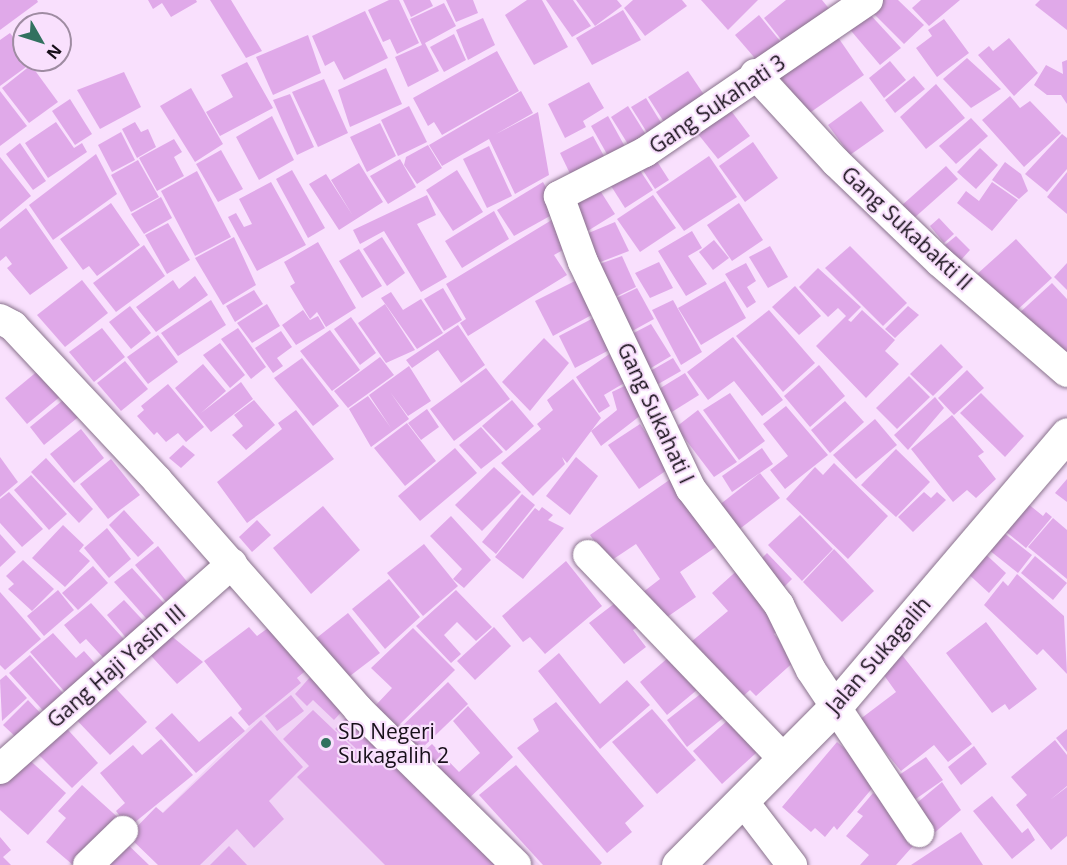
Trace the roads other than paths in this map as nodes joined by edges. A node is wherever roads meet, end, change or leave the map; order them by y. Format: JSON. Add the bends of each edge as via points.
{"nodes":[{"id":1,"x":867,"y":0,"type":"edge"},
{"id":2,"x":755,"y":74,"type":"junction"},
{"id":3,"x":559,"y":196,"type":"joint"},
{"id":4,"x":0,"y":319,"type":"edge"},
{"id":5,"x":1067,"y":372,"type":"edge"},
{"id":6,"x":1067,"y":434,"type":"edge"},
{"id":7,"x":588,"y":555,"type":"dead end"},
{"id":8,"x":232,"y":564,"type":"junction"},
{"id":9,"x":835,"y":707,"type":"junction"},
{"id":10,"x":783,"y":758,"type":"junction"},
{"id":11,"x":0,"y":769,"type":"edge"},
{"id":12,"x":743,"y":801,"type":"junction"},
{"id":13,"x":123,"y":831,"type":"dead end"},
{"id":14,"x":919,"y":832,"type":"dead end"},
{"id":15,"x":87,"y":865,"type":"edge"},
{"id":16,"x":516,"y":865,"type":"edge"},
{"id":17,"x":678,"y":865,"type":"edge"},
{"id":18,"x":792,"y":865,"type":"edge"}],
"edges":[{"from":1,"to":2,"type":"street","name":"Gang Sukahati 3","via":[[769,71]]},
{"from":2,"to":3,"type":"street","name":"Gang Sukahati 3","via":[[645,152]]},
{"from":2,"to":5,"type":"street","name":"Gang Sukabakti II","via":[[836,162],[940,262]]},
{"from":3,"to":9,"type":"street","name":"Gang Sukahati I","via":[[583,262],[691,489],[779,605],[798,646]]},
{"from":4,"to":8,"type":"street","via":[[13,326]]},
{"from":6,"to":9,"type":"street","name":"Jalan Sukagalih"},
{"from":7,"to":10,"type":"street"},
{"from":8,"to":11,"type":"street","name":"Gang Haji Yasin III"},
{"from":8,"to":16,"type":"street","via":[[358,709]]},
{"from":9,"to":10,"type":"street","name":"Jalan Sukagalih"},
{"from":9,"to":14,"type":"street","name":"Gang Sukahati I"},
{"from":10,"to":12,"type":"street","name":"Jalan Sukagalih"},
{"from":12,"to":17,"type":"street","name":"Jalan Sukagalih"},
{"from":12,"to":18,"type":"street"},
{"from":13,"to":15,"type":"street"}]}
